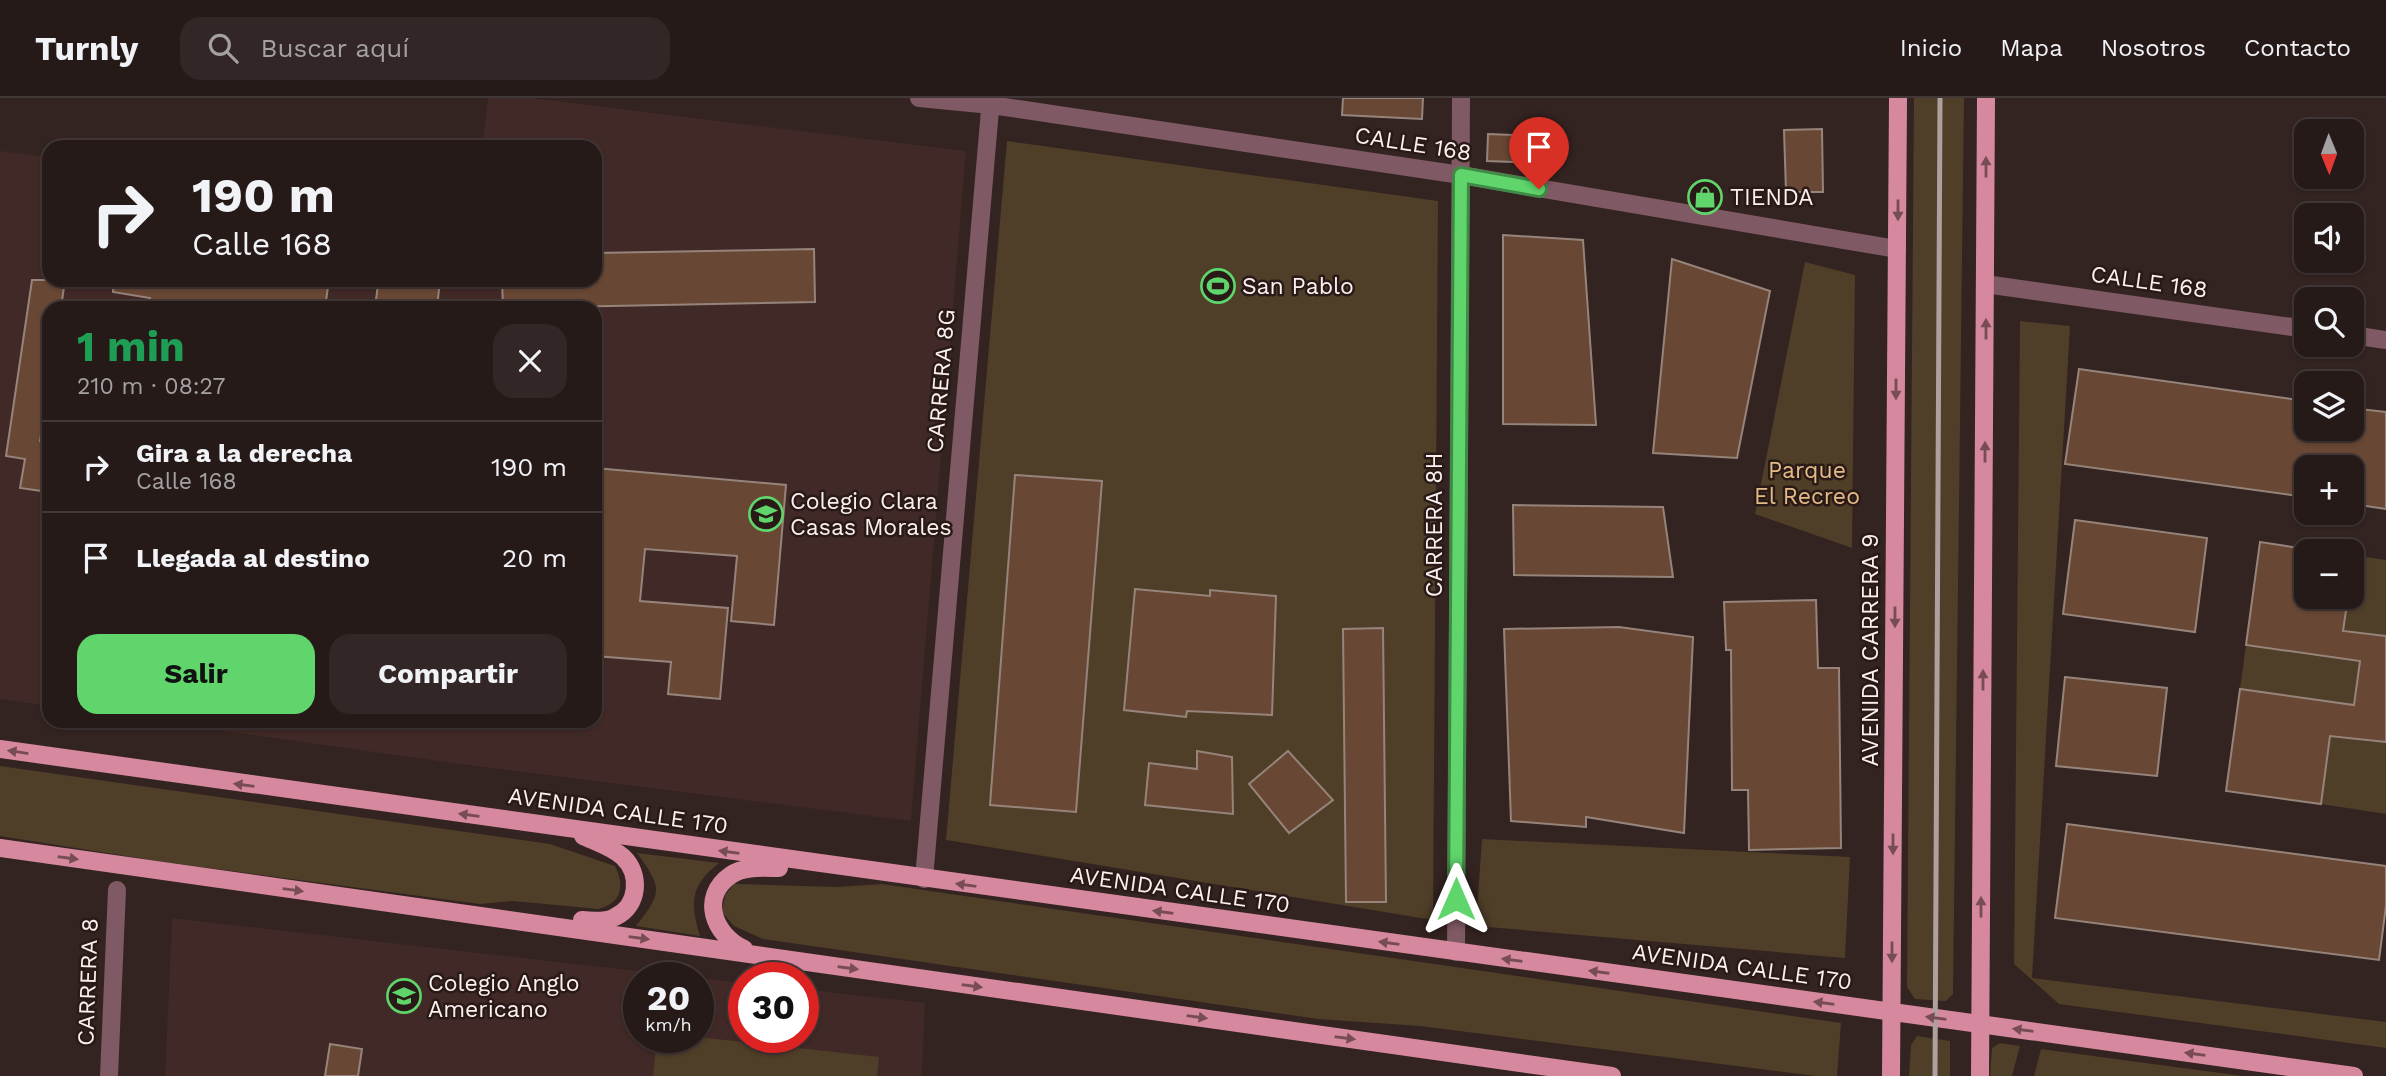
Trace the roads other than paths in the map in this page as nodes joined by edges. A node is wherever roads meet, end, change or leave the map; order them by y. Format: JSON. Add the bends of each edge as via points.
{"nodes":[{"id":1,"x":919,"y":98,"type":"edge"},
{"id":2,"x":1461,"y":98,"type":"edge"},
{"id":3,"x":1898,"y":98,"type":"edge"},
{"id":4,"x":1986,"y":98,"type":"edge"},
{"id":5,"x":991,"y":101,"type":"edge"},
{"id":6,"x":1461,"y":175,"type":"junction"},
{"id":7,"x":1897,"y":249,"type":"junction"},
{"id":8,"x":1986,"y":284,"type":"junction"},
{"id":9,"x":2294,"y":327,"type":"edge"},
{"id":10,"x":2364,"y":337,"type":"edge"},
{"id":11,"x":2386,"y":340,"type":"edge"},
{"id":12,"x":0,"y":749,"type":"edge"},
{"id":13,"x":568,"y":828,"type":"junction"},
{"id":14,"x":0,"y":848,"type":"edge"},
{"id":15,"x":870,"y":872,"type":"junction"},
{"id":16,"x":924,"y":879,"type":"junction"},
{"id":17,"x":117,"y":890,"type":"dead end"},
{"id":18,"x":477,"y":914,"type":"junction"},
{"id":19,"x":1456,"y":952,"type":"junction"},
{"id":20,"x":756,"y":955,"type":"junction"},
{"id":21,"x":1892,"y":1012,"type":"junction"},
{"id":22,"x":1981,"y":1024,"type":"junction"},
{"id":23,"x":1531,"y":1070,"type":"edge"},
{"id":24,"x":109,"y":1076,"type":"edge"},
{"id":25,"x":1612,"y":1076,"type":"edge"},
{"id":26,"x":1891,"y":1076,"type":"edge"},
{"id":27,"x":1980,"y":1076,"type":"edge"},
{"id":28,"x":2354,"y":1076,"type":"edge"}],
"edges":[{"from":1,"to":5,"type":"street","name":"CALLE 168"},
{"from":2,"to":6,"type":"street","name":"CARRERA 8H"},
{"from":3,"to":7,"type":"main road","name":"AVENIDA CARRERA 9","one_way":true},
{"from":8,"to":4,"type":"main road","one_way":true},
{"from":5,"to":6,"type":"street","name":"CALLE 168"},
{"from":5,"to":16,"type":"street","name":"CARRERA 8G"},
{"from":6,"to":7,"type":"street","name":"CALLE 168"},
{"from":6,"to":19,"type":"street","name":"CARRERA 8H"},
{"from":7,"to":21,"type":"main road","name":"AVENIDA CARRERA 9","one_way":true},
{"from":8,"to":9,"type":"street","name":"CALLE 168"},
{"from":22,"to":8,"type":"main road","one_way":true},
{"from":10,"to":11,"type":"street"},
{"from":13,"to":12,"type":"main road","name":"AVENIDA CALLE 170","one_way":true},
{"from":15,"to":13,"type":"main road","name":"AVENIDA CALLE 170","one_way":true},
{"from":13,"to":18,"type":"main road","via":[[623,857],[636,885],[627,908],[614,918],[596,921]]},
{"from":14,"to":18,"type":"main road","one_way":true},
{"from":15,"to":16,"type":"main road","name":"AVENIDA CALLE 170"},
{"from":15,"to":20,"type":"main road","via":[[761,868],[730,875],[714,896],[713,916],[726,938]]},
{"from":19,"to":16,"type":"main road","name":"AVENIDA CALLE 170","one_way":true},
{"from":17,"to":24,"type":"street","name":"CARRERA 8"},
{"from":18,"to":20,"type":"main road","one_way":true},
{"from":21,"to":19,"type":"main road","name":"AVENIDA CALLE 170","one_way":true},
{"from":20,"to":23,"type":"main road","one_way":true},
{"from":22,"to":21,"type":"main road","name":"AVENIDA CALLE 170","one_way":true},
{"from":21,"to":26,"type":"main road","name":"AVENIDA CARRERA 9"},
{"from":22,"to":27,"type":"main road"},
{"from":28,"to":22,"type":"main road","name":"AVENIDA CALLE 170","one_way":true},
{"from":23,"to":25,"type":"main road"}]}
